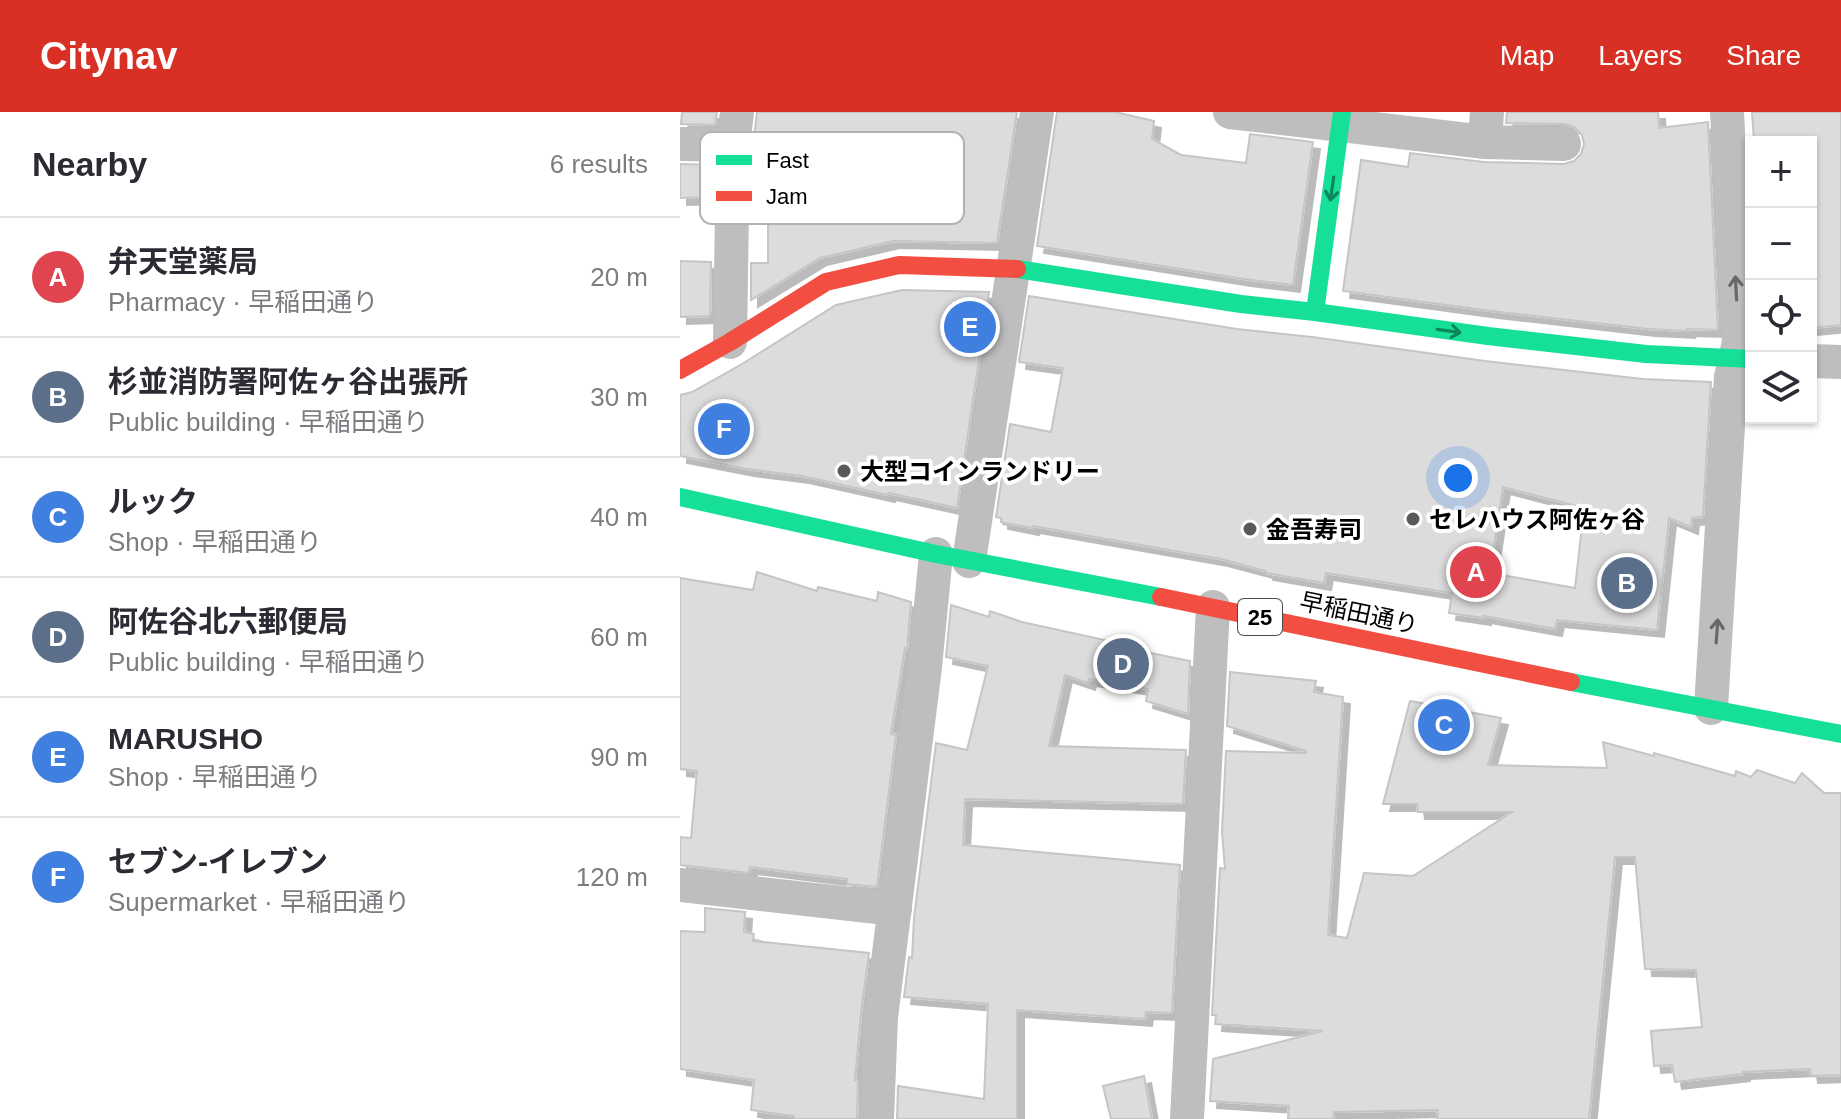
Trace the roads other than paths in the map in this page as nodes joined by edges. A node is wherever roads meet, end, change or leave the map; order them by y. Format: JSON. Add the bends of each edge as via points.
{"nodes":[{"id":1,"x":1037,"y":112,"type":"edge"},
{"id":2,"x":1230,"y":112,"type":"edge"},
{"id":3,"x":1727,"y":112,"type":"edge"},
{"id":4,"x":1341,"y":119,"type":"edge"},
{"id":5,"x":1486,"y":127,"type":"edge"},
{"id":6,"x":700,"y":138,"type":"edge"},
{"id":7,"x":680,"y":144,"type":"edge"},
{"id":8,"x":1564,"y":144,"type":"dead end"},
{"id":9,"x":733,"y":224,"type":"edge"},
{"id":10,"x":1013,"y":268,"type":"junction"},
{"id":11,"x":1315,"y":312,"type":"junction"},
{"id":12,"x":730,"y":342,"type":"junction"},
{"id":13,"x":1743,"y":358,"type":"edge"},
{"id":14,"x":1817,"y":361,"type":"edge"},
{"id":15,"x":1841,"y":362,"type":"edge"},
{"id":16,"x":680,"y":370,"type":"edge"},
{"id":17,"x":680,"y":497,"type":"edge"},
{"id":18,"x":936,"y":554,"type":"junction"},
{"id":19,"x":969,"y":561,"type":"junction"},
{"id":20,"x":1213,"y":607,"type":"junction"},
{"id":21,"x":1711,"y":708,"type":"junction"},
{"id":22,"x":1841,"y":734,"type":"edge"},
{"id":23,"x":680,"y":885,"type":"edge"},
{"id":24,"x":895,"y":909,"type":"junction"},
{"id":25,"x":877,"y":1119,"type":"edge"},
{"id":26,"x":1187,"y":1119,"type":"edge"}],
"edges":[{"from":1,"to":10,"type":"street"},
{"from":2,"to":4,"type":"street"},
{"from":13,"to":3,"type":"street","one_way":true},
{"from":4,"to":5,"type":"street"},
{"from":4,"to":11,"type":"street","one_way":true},
{"from":5,"to":8,"type":"street"},
{"from":6,"to":7,"type":"street"},
{"from":9,"to":12,"type":"street"},
{"from":10,"to":11,"type":"street"},
{"from":10,"to":12,"type":"street","via":[[899,265],[826,282]]},
{"from":10,"to":19,"type":"street"},
{"from":11,"to":13,"type":"street","one_way":true,"via":[[1646,354]]},
{"from":12,"to":16,"type":"street"},
{"from":21,"to":13,"type":"street","one_way":true,"via":[[1731,377]]},
{"from":14,"to":15,"type":"street"},
{"from":17,"to":18,"type":"street","name":"早稲田通り","number":"25"},
{"from":18,"to":19,"type":"street","name":"早稲田通り","number":"25"},
{"from":18,"to":24,"type":"street"},
{"from":19,"to":20,"type":"street","name":"早稲田通り","number":"25"},
{"from":20,"to":21,"type":"street","name":"早稲田通り","number":"25"},
{"from":20,"to":26,"type":"street"},
{"from":21,"to":22,"type":"street","name":"早稲田通り","number":"25"},
{"from":23,"to":24,"type":"street"},
{"from":24,"to":25,"type":"street","via":[[881,1017]]}]}
